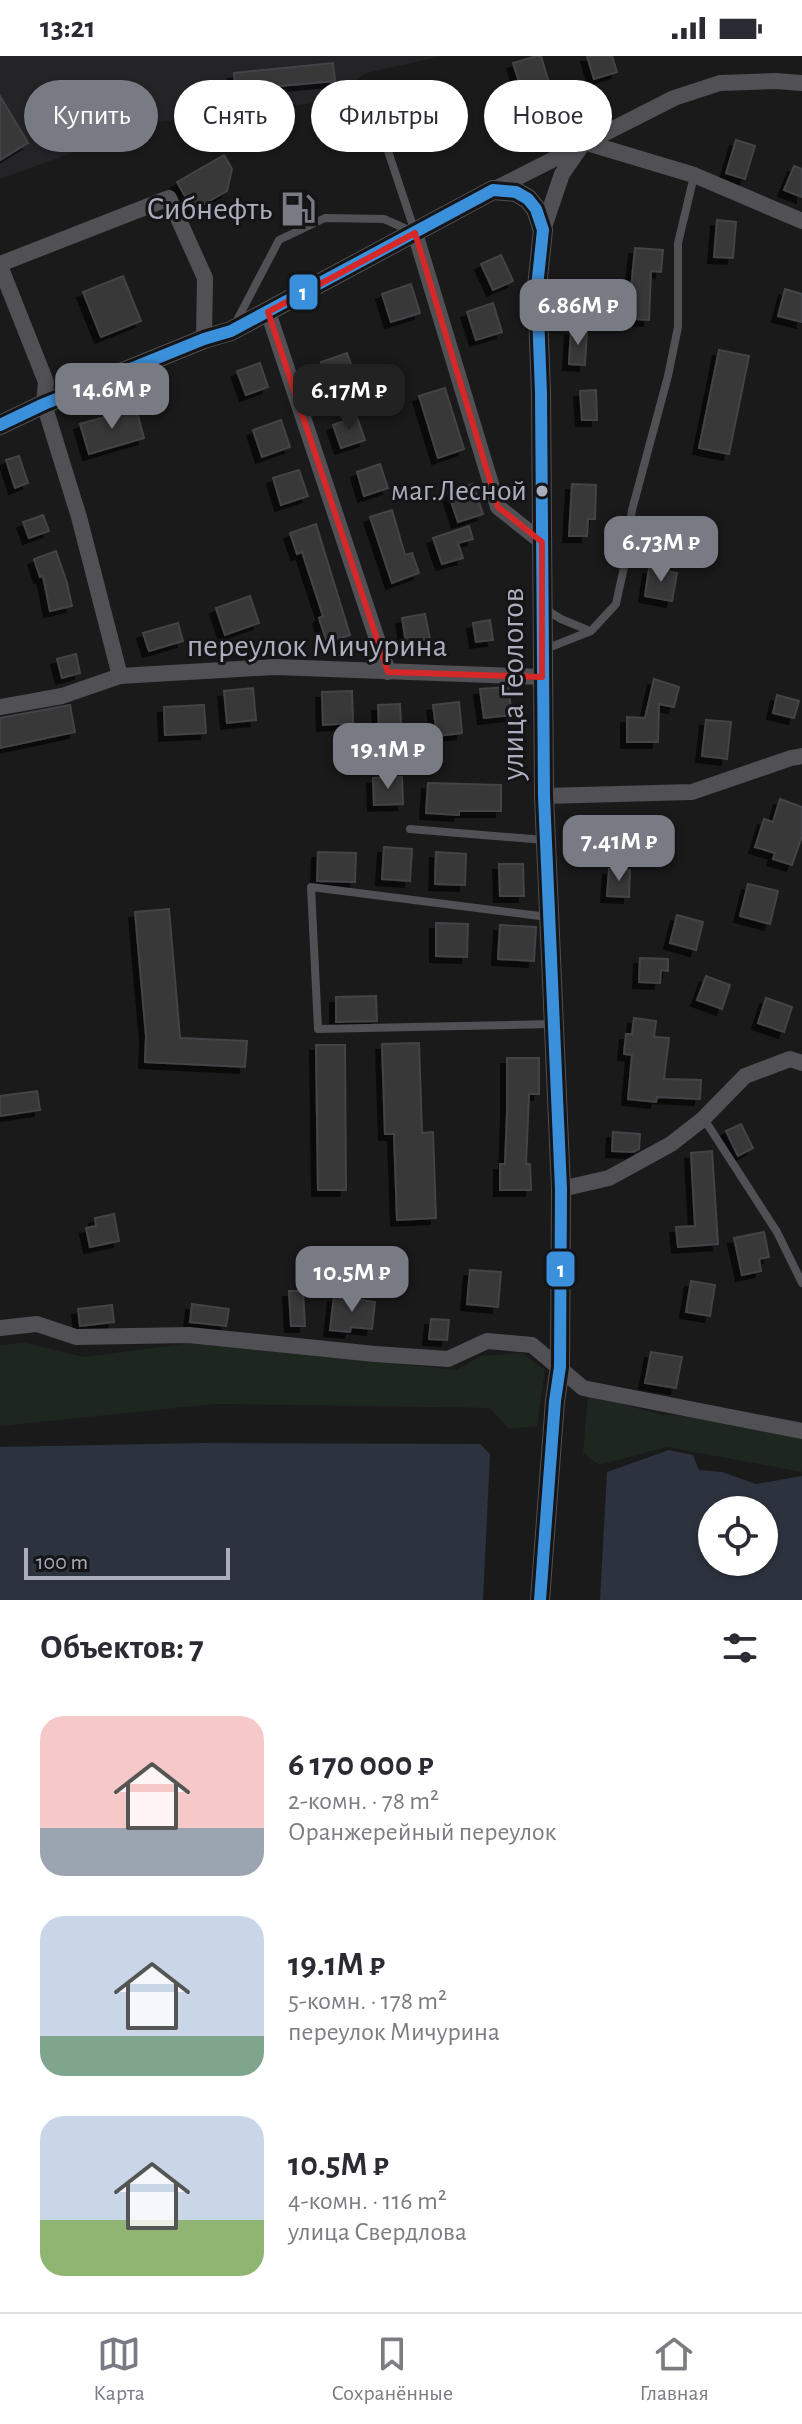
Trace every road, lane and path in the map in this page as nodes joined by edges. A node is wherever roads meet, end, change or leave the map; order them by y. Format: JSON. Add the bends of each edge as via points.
{"nodes":[{"id":1,"x":802,"y":83,"type":"edge"},
{"id":2,"x":612,"y":128,"type":"edge"},
{"id":3,"x":612,"y":150,"type":"edge"},
{"id":4,"x":388,"y":152,"type":"edge"},
{"id":5,"x":565,"y":152,"type":"edge"},
{"id":6,"x":577,"y":152,"type":"edge"},
{"id":7,"x":694,"y":175,"type":"junction"},
{"id":8,"x":493,"y":190,"type":"junction"},
{"id":9,"x":802,"y":221,"type":"edge"},
{"id":10,"x":543,"y":230,"type":"junction"},
{"id":11,"x":415,"y":233,"type":"junction"},
{"id":12,"x":0,"y":265,"type":"edge"},
{"id":13,"x":268,"y":312,"type":"junction"},
{"id":14,"x":231,"y":331,"type":"junction"},
{"id":15,"x":204,"y":339,"type":"junction"},
{"id":16,"x":44,"y":404,"type":"junction"},
{"id":17,"x":0,"y":425,"type":"edge"},
{"id":18,"x":542,"y":542,"type":"junction"},
{"id":19,"x":543,"y":608,"type":"junction"},
{"id":20,"x":591,"y":631,"type":"junction"},
{"id":21,"x":541,"y":650,"type":"junction"},
{"id":22,"x":388,"y":672,"type":"junction"},
{"id":23,"x":120,"y":676,"type":"junction"},
{"id":24,"x":542,"y":677,"type":"junction"},
{"id":25,"x":0,"y":707,"type":"edge"},
{"id":26,"x":802,"y":756,"type":"edge"},
{"id":27,"x":544,"y":796,"type":"junction"},
{"id":28,"x":410,"y":829,"type":"dead end"},
{"id":29,"x":547,"y":840,"type":"junction"},
{"id":30,"x":549,"y":917,"type":"junction"},
{"id":31,"x":554,"y":1024,"type":"junction"},
{"id":32,"x":802,"y":1063,"type":"edge"},
{"id":33,"x":703,"y":1119,"type":"junction"},
{"id":34,"x":561,"y":1189,"type":"junction"},
{"id":35,"x":802,"y":1283,"type":"edge"},
{"id":36,"x":0,"y":1328,"type":"edge"},
{"id":37,"x":560,"y":1367,"type":"junction"},
{"id":38,"x":800,"y":1429,"type":"edge"},
{"id":39,"x":540,"y":1600,"type":"edge"}],
"edges":[{"from":1,"to":2,"type":"street","via":[[720,83]]},
{"from":3,"to":7,"type":"street"},
{"from":4,"to":11,"type":"lane"},
{"from":5,"to":8,"type":"street"},
{"from":6,"to":10,"type":"street","via":[[562,174]]},
{"from":7,"to":9,"type":"street"},
{"from":7,"to":20,"type":"lane","via":[[678,243],[678,327],[668,376],[632,510],[616,604]]},
{"from":8,"to":10,"type":"street","via":[[528,199]]},
{"from":8,"to":11,"type":"street"},
{"from":10,"to":18,"type":"street","name":"улица Геологов","via":[[537,287]]},
{"from":11,"to":13,"type":"street"},
{"from":11,"to":14,"type":"lane","via":[[384,219],[325,218],[279,240]]},
{"from":11,"to":18,"type":"street","via":[[498,507]]},
{"from":12,"to":15,"type":"street","via":[[169,198],[205,278]]},
{"from":12,"to":16,"type":"street","via":[[46,382]]},
{"from":13,"to":14,"type":"street"},
{"from":13,"to":22,"type":"street"},
{"from":14,"to":15,"type":"street"},
{"from":15,"to":16,"type":"street"},
{"from":16,"to":17,"type":"street"},
{"from":16,"to":23,"type":"street"},
{"from":18,"to":19,"type":"street","name":"улица Геологов"},
{"from":19,"to":20,"type":"lane"},
{"from":19,"to":21,"type":"street","name":"улица Геологов"},
{"from":20,"to":21,"type":"lane"},
{"from":21,"to":24,"type":"street","name":"улица Геологов"},
{"from":22,"to":23,"type":"street","name":"переулок Мичурина","via":[[275,667]]},
{"from":22,"to":24,"type":"street","name":"переулок Мичурина"},
{"from":23,"to":25,"type":"street","name":"переулок Мичурина","via":[[62,696]]},
{"from":24,"to":27,"type":"street","name":"улица Геологов"},
{"from":26,"to":27,"type":"street","via":[[692,792]]},
{"from":27,"to":29,"type":"street","name":"улица Геологов"},
{"from":28,"to":29,"type":"lane"},
{"from":29,"to":30,"type":"street","name":"улица Геологов"},
{"from":30,"to":31,"type":"street","name":"улица Геологов"},
{"from":30,"to":31,"type":"lane","via":[[311,887],[318,1029]]},
{"from":31,"to":34,"type":"street","name":"улица Геологов"},
{"from":32,"to":33,"type":"street","via":[[790,1059],[745,1076]]},
{"from":33,"to":34,"type":"street","via":[[671,1144],[609,1178]]},
{"from":33,"to":35,"type":"lane","via":[[777,1232]]},
{"from":34,"to":37,"type":"street","name":"улица Геологов"},
{"from":36,"to":37,"type":"street","via":[[37,1324],[76,1337],[189,1335],[448,1359],[487,1341],[532,1345]]},
{"from":37,"to":38,"type":"street","via":[[583,1388]]},
{"from":37,"to":39,"type":"street","name":"улица Геологов"}]}
